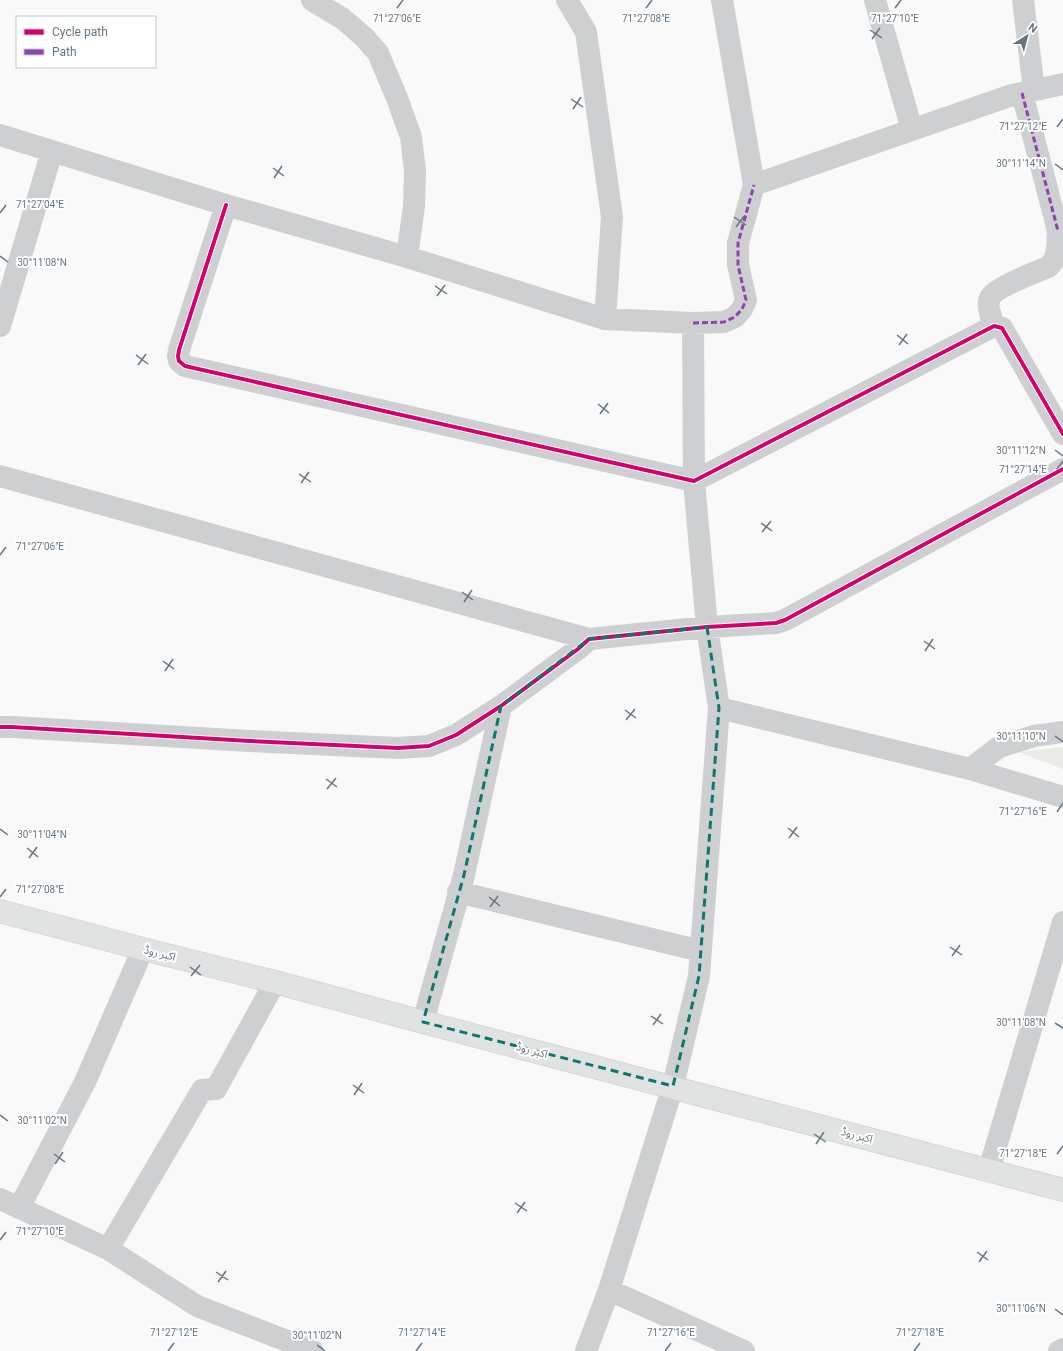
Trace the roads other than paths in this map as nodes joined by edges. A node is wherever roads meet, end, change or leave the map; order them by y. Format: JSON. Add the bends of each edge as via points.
{"nodes":[{"id":1,"x":312,"y":0,"type":"edge"},
{"id":2,"x":567,"y":0,"type":"edge"},
{"id":3,"x":722,"y":0,"type":"edge"},
{"id":4,"x":875,"y":0,"type":"edge"},
{"id":5,"x":1023,"y":0,"type":"edge"},
{"id":6,"x":1063,"y":84,"type":"edge"},
{"id":7,"x":1028,"y":91,"type":"junction"},
{"id":8,"x":912,"y":130,"type":"junction"},
{"id":9,"x":0,"y":136,"type":"edge"},
{"id":10,"x":52,"y":151,"type":"junction"},
{"id":11,"x":754,"y":185,"type":"junction"},
{"id":12,"x":226,"y":206,"type":"junction"},
{"id":13,"x":1061,"y":230,"type":"edge"},
{"id":14,"x":407,"y":257,"type":"junction"},
{"id":15,"x":605,"y":319,"type":"junction"},
{"id":16,"x":693,"y":323,"type":"junction"},
{"id":17,"x":0,"y":326,"type":"edge"},
{"id":18,"x":994,"y":326,"type":"junction"},
{"id":19,"x":1063,"y":434,"type":"edge"},
{"id":20,"x":1063,"y":469,"type":"edge"},
{"id":21,"x":0,"y":476,"type":"edge"},
{"id":22,"x":694,"y":480,"type":"junction"},
{"id":23,"x":707,"y":627,"type":"junction"},
{"id":24,"x":589,"y":639,"type":"junction"},
{"id":25,"x":501,"y":706,"type":"junction"},
{"id":26,"x":719,"y":708,"type":"junction"},
{"id":27,"x":0,"y":727,"type":"edge"},
{"id":28,"x":1063,"y":732,"type":"edge"},
{"id":29,"x":970,"y":769,"type":"junction"},
{"id":30,"x":1063,"y":797,"type":"edge"},
{"id":31,"x":458,"y":892,"type":"junction"},
{"id":32,"x":0,"y":911,"type":"edge"},
{"id":33,"x":1063,"y":922,"type":"edge"},
{"id":34,"x":143,"y":949,"type":"junction"},
{"id":35,"x":700,"y":951,"type":"junction"},
{"id":36,"x":275,"y":982,"type":"junction"},
{"id":37,"x":423,"y":1022,"type":"junction"},
{"id":38,"x":673,"y":1086,"type":"junction"},
{"id":39,"x":989,"y":1170,"type":"junction"},
{"id":40,"x":1063,"y":1190,"type":"edge"},
{"id":41,"x":9,"y":1204,"type":"edge"},
{"id":42,"x":108,"y":1249,"type":"junction"},
{"id":43,"x":609,"y":1290,"type":"junction"},
{"id":44,"x":1063,"y":1349,"type":"edge"},
{"id":45,"x":313,"y":1351,"type":"edge"},
{"id":46,"x":586,"y":1351,"type":"edge"},
{"id":47,"x":744,"y":1351,"type":"edge"},
{"id":48,"x":1059,"y":1351,"type":"edge"}],
"edges":[{"from":1,"to":14,"type":"street","via":[[343,19],[378,53],[397,98],[410,137],[415,170],[414,206]]},
{"from":2,"to":15,"type":"street","via":[[586,32],[612,217]]},
{"from":3,"to":11,"type":"street"},
{"from":4,"to":8,"type":"street"},
{"from":5,"to":7,"type":"street"},
{"from":6,"to":7,"type":"street"},
{"from":7,"to":8,"type":"street"},
{"from":7,"to":13,"type":"street"},
{"from":8,"to":11,"type":"street"},
{"from":9,"to":10,"type":"street"},
{"from":10,"to":12,"type":"street"},
{"from":10,"to":17,"type":"street"},
{"from":11,"to":16,"type":"street","via":[[738,243],[738,265],[746,300],[735,317],[724,322]]},
{"from":12,"to":14,"type":"street"},
{"from":12,"to":22,"type":"street","via":[[179,350],[179,361],[185,366]]},
{"from":13,"to":18,"type":"street","via":[[1053,264],[1003,287],[990,298]]},
{"from":14,"to":15,"type":"street"},
{"from":15,"to":16,"type":"street"},
{"from":16,"to":22,"type":"street"},
{"from":18,"to":19,"type":"street","via":[[1002,328]]},
{"from":18,"to":22,"type":"street"},
{"from":20,"to":23,"type":"street","via":[[791,618],[776,623]]},
{"from":21,"to":24,"type":"street"},
{"from":22,"to":23,"type":"street"},
{"from":23,"to":24,"type":"street"},
{"from":23,"to":26,"type":"street"},
{"from":24,"to":25,"type":"street"},
{"from":25,"to":27,"type":"street","via":[[456,735],[429,746],[398,748]]},
{"from":25,"to":31,"type":"street","via":[[464,875]]},
{"from":26,"to":29,"type":"street"},
{"from":26,"to":35,"type":"street"},
{"from":28,"to":29,"type":"street","via":[[1034,736],[999,747]]},
{"from":29,"to":30,"type":"street"},
{"from":31,"to":35,"type":"street"},
{"from":31,"to":37,"type":"street"},
{"from":32,"to":34,"type":"main road","name":"اکبر روڈ"},
{"from":33,"to":39,"type":"street"},
{"from":34,"to":36,"type":"main road","name":"اکبر روڈ"},
{"from":34,"to":41,"type":"street","via":[[85,1082]]},
{"from":35,"to":38,"type":"street","via":[[699,976]]},
{"from":36,"to":37,"type":"main road","name":"اکبر روڈ"},
{"from":36,"to":42,"type":"street","via":[[216,1089],[202,1090]]},
{"from":37,"to":38,"type":"main road","name":"اکبر روڈ"},
{"from":38,"to":39,"type":"main road","name":"اکبر روڈ"},
{"from":38,"to":43,"type":"street"},
{"from":39,"to":40,"type":"main road","name":"اکبر روڈ"},
{"from":41,"to":42,"type":"street"},
{"from":42,"to":45,"type":"street","via":[[197,1306]]},
{"from":43,"to":46,"type":"street"},
{"from":43,"to":47,"type":"street"},
{"from":44,"to":48,"type":"street"}]}
